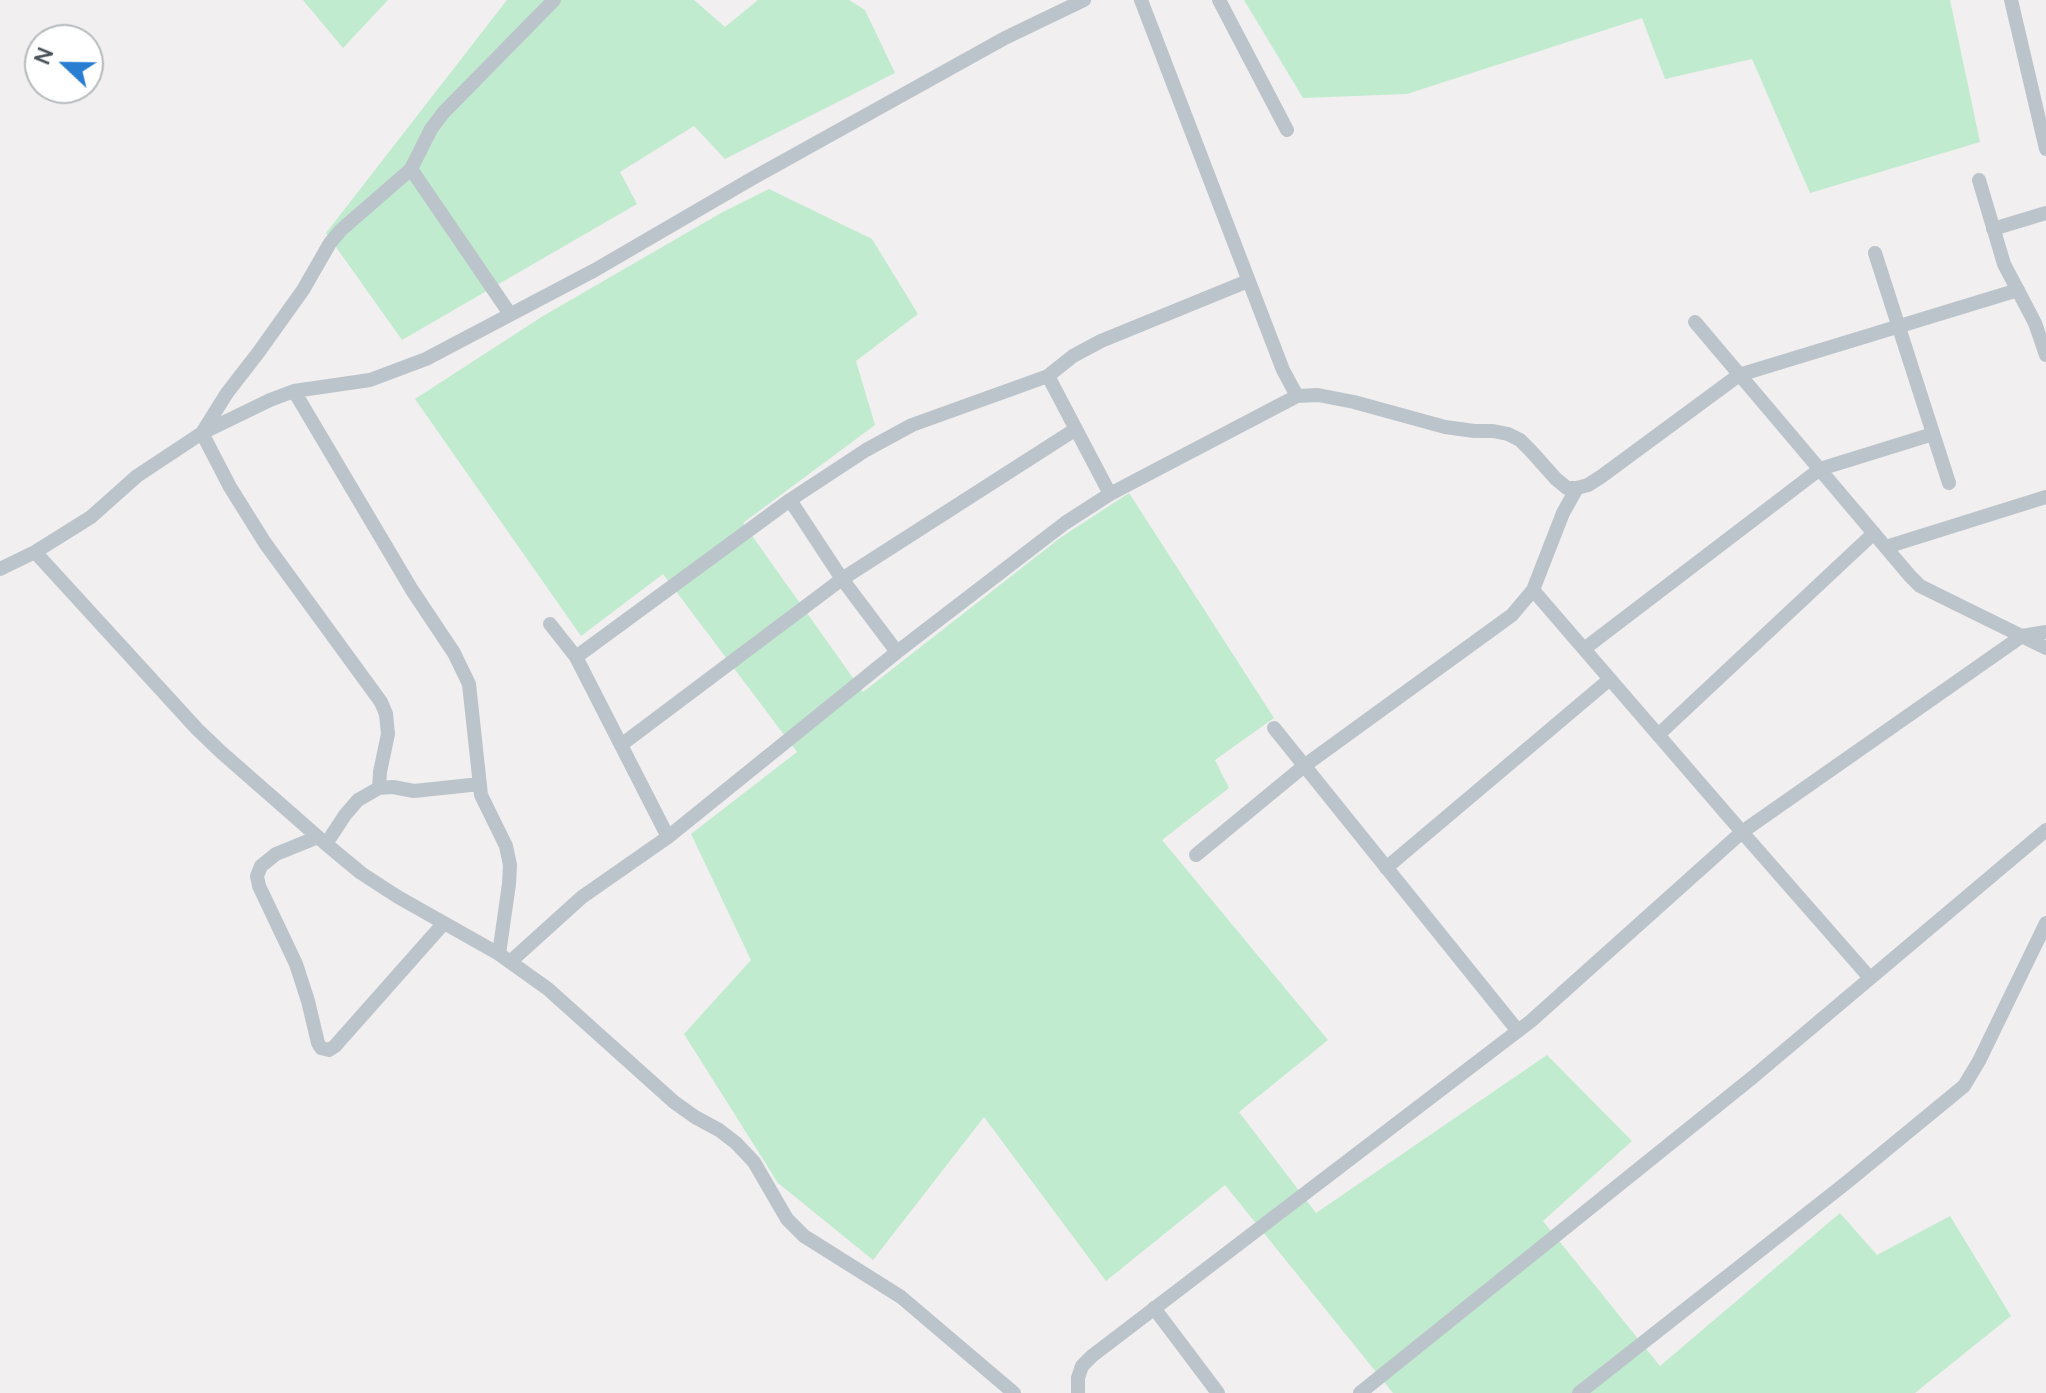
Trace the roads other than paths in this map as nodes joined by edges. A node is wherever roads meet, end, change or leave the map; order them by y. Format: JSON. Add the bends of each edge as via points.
{"nodes":[{"id":1,"x":554,"y":0,"type":"edge"},
{"id":2,"x":1084,"y":0,"type":"edge"},
{"id":3,"x":1141,"y":0,"type":"edge"},
{"id":4,"x":1219,"y":0,"type":"edge"},
{"id":5,"x":2011,"y":0,"type":"edge"},
{"id":6,"x":2040,"y":98,"type":"edge"},
{"id":7,"x":1287,"y":130,"type":"dead end"},
{"id":8,"x":2046,"y":149,"type":"edge"},
{"id":9,"x":411,"y":169,"type":"junction"},
{"id":10,"x":1979,"y":180,"type":"dead end"},
{"id":11,"x":2046,"y":213,"type":"edge"},
{"id":12,"x":1993,"y":229,"type":"junction"},
{"id":13,"x":1875,"y":253,"type":"dead end"},
{"id":14,"x":1248,"y":281,"type":"junction"},
{"id":15,"x":2018,"y":290,"type":"junction"},
{"id":16,"x":510,"y":314,"type":"junction"},
{"id":17,"x":1695,"y":322,"type":"dead end"},
{"id":18,"x":1898,"y":326,"type":"junction"},
{"id":19,"x":2046,"y":355,"type":"edge"},
{"id":20,"x":1739,"y":375,"type":"junction"},
{"id":21,"x":1048,"y":376,"type":"junction"},
{"id":22,"x":294,"y":391,"type":"junction"},
{"id":23,"x":1297,"y":396,"type":"junction"},
{"id":24,"x":1076,"y":429,"type":"junction"},
{"id":25,"x":202,"y":433,"type":"junction"},
{"id":26,"x":1933,"y":434,"type":"junction"},
{"id":27,"x":1820,"y":469,"type":"junction"},
{"id":28,"x":1949,"y":483,"type":"dead end"},
{"id":29,"x":1577,"y":488,"type":"junction"},
{"id":30,"x":1110,"y":494,"type":"junction"},
{"id":31,"x":2046,"y":497,"type":"edge"},
{"id":32,"x":790,"y":500,"type":"junction"},
{"id":33,"x":1874,"y":533,"type":"junction"},
{"id":34,"x":1886,"y":547,"type":"junction"},
{"id":35,"x":35,"y":552,"type":"junction"},
{"id":36,"x":0,"y":569,"type":"edge"},
{"id":37,"x":842,"y":579,"type":"junction"},
{"id":38,"x":1533,"y":590,"type":"junction"},
{"id":39,"x":550,"y":624,"type":"dead end"},
{"id":40,"x":2046,"y":632,"type":"edge"},
{"id":41,"x":2022,"y":636,"type":"junction"},
{"id":42,"x":2046,"y":648,"type":"edge"},
{"id":43,"x":1584,"y":649,"type":"junction"},
{"id":44,"x":897,"y":652,"type":"junction"},
{"id":45,"x":576,"y":657,"type":"junction"},
{"id":46,"x":1610,"y":679,"type":"junction"},
{"id":47,"x":1274,"y":728,"type":"dead end"},
{"id":48,"x":1658,"y":735,"type":"junction"},
{"id":49,"x":621,"y":745,"type":"junction"},
{"id":50,"x":1304,"y":766,"type":"junction"},
{"id":51,"x":480,"y":784,"type":"junction"},
{"id":52,"x":379,"y":788,"type":"junction"},
{"id":53,"x":2046,"y":830,"type":"edge"},
{"id":54,"x":1742,"y":832,"type":"junction"},
{"id":55,"x":668,"y":837,"type":"junction"},
{"id":56,"x":322,"y":841,"type":"junction"},
{"id":57,"x":1196,"y":855,"type":"dead end"},
{"id":58,"x":1386,"y":868,"type":"junction"},
{"id":59,"x":444,"y":923,"type":"junction"},
{"id":60,"x":2046,"y":923,"type":"edge"},
{"id":61,"x":505,"y":958,"type":"junction"},
{"id":62,"x":1870,"y":978,"type":"junction"},
{"id":63,"x":1518,"y":1031,"type":"junction"},
{"id":64,"x":1154,"y":1308,"type":"junction"},
{"id":65,"x":1014,"y":1393,"type":"edge"},
{"id":66,"x":1078,"y":1393,"type":"edge"},
{"id":67,"x":1218,"y":1393,"type":"edge"},
{"id":68,"x":1360,"y":1393,"type":"edge"},
{"id":69,"x":1579,"y":1393,"type":"edge"}],
"edges":[{"from":1,"to":9,"type":"street","via":[[444,112]]},
{"from":2,"to":16,"type":"street","via":[[1005,38]]},
{"from":3,"to":14,"type":"street"},
{"from":4,"to":7,"type":"street"},
{"from":5,"to":6,"type":"street"},
{"from":6,"to":8,"type":"street"},
{"from":9,"to":16,"type":"street"},
{"from":9,"to":25,"type":"street","via":[[330,243]]},
{"from":10,"to":12,"type":"street"},
{"from":11,"to":12,"type":"street"},
{"from":12,"to":15,"type":"street"},
{"from":13,"to":18,"type":"street"},
{"from":14,"to":21,"type":"street","via":[[1101,341]]},
{"from":14,"to":23,"type":"street"},
{"from":15,"to":18,"type":"street"},
{"from":15,"to":19,"type":"street"},
{"from":16,"to":22,"type":"street","via":[[400,370]]},
{"from":17,"to":20,"type":"street"},
{"from":18,"to":20,"type":"street"},
{"from":18,"to":26,"type":"street"},
{"from":20,"to":27,"type":"street"},
{"from":20,"to":29,"type":"street","via":[[1602,476]]},
{"from":21,"to":24,"type":"street"},
{"from":21,"to":32,"type":"street","via":[[912,425]]},
{"from":22,"to":25,"type":"street"},
{"from":22,"to":51,"type":"street","via":[[463,669],[473,703]]},
{"from":23,"to":29,"type":"street","via":[[1318,395],[1445,427],[1508,434],[1567,488]]},
{"from":23,"to":30,"type":"street"},
{"from":24,"to":30,"type":"street"},
{"from":24,"to":37,"type":"street"},
{"from":25,"to":35,"type":"street"},
{"from":25,"to":52,"type":"street","via":[[265,543],[381,702],[388,734]]},
{"from":26,"to":27,"type":"street"},
{"from":26,"to":28,"type":"street"},
{"from":27,"to":33,"type":"street"},
{"from":27,"to":43,"type":"street"},
{"from":29,"to":38,"type":"street"},
{"from":30,"to":44,"type":"street"},
{"from":31,"to":34,"type":"street"},
{"from":32,"to":37,"type":"street"},
{"from":32,"to":45,"type":"street"},
{"from":33,"to":34,"type":"street"},
{"from":33,"to":48,"type":"street"},
{"from":34,"to":41,"type":"street","via":[[1920,586]]},
{"from":35,"to":36,"type":"street"},
{"from":35,"to":56,"type":"street","via":[[197,729]]},
{"from":37,"to":44,"type":"street"},
{"from":37,"to":49,"type":"street"},
{"from":38,"to":43,"type":"street"},
{"from":38,"to":50,"type":"street","via":[[1512,615]]},
{"from":39,"to":45,"type":"street"},
{"from":40,"to":41,"type":"street"},
{"from":41,"to":42,"type":"street"},
{"from":41,"to":54,"type":"street"},
{"from":43,"to":46,"type":"street"},
{"from":44,"to":55,"type":"street"},
{"from":45,"to":49,"type":"street"},
{"from":46,"to":48,"type":"street"},
{"from":46,"to":58,"type":"street"},
{"from":47,"to":50,"type":"street"},
{"from":48,"to":54,"type":"street"},
{"from":49,"to":55,"type":"street"},
{"from":50,"to":57,"type":"street"},
{"from":50,"to":58,"type":"street"},
{"from":51,"to":52,"type":"street","via":[[414,791]]},
{"from":51,"to":61,"type":"street","via":[[510,865]]},
{"from":52,"to":56,"type":"street","via":[[358,800]]},
{"from":53,"to":62,"type":"street"},
{"from":54,"to":62,"type":"street"},
{"from":54,"to":63,"type":"street"},
{"from":55,"to":61,"type":"street"},
{"from":56,"to":59,"type":"street","via":[[361,873]]},
{"from":56,"to":59,"type":"street","via":[[276,854],[257,876],[296,964],[321,1048],[335,1046]]},
{"from":58,"to":63,"type":"street"},
{"from":59,"to":61,"type":"street"},
{"from":60,"to":69,"type":"street","via":[[1964,1086]]},
{"from":61,"to":65,"type":"street","via":[[548,989],[674,1102],[736,1143],[804,1236],[901,1297]]},
{"from":62,"to":68,"type":"street"},
{"from":63,"to":64,"type":"street"},
{"from":64,"to":66,"type":"street","via":[[1082,1366]]},
{"from":64,"to":67,"type":"street"}]}
